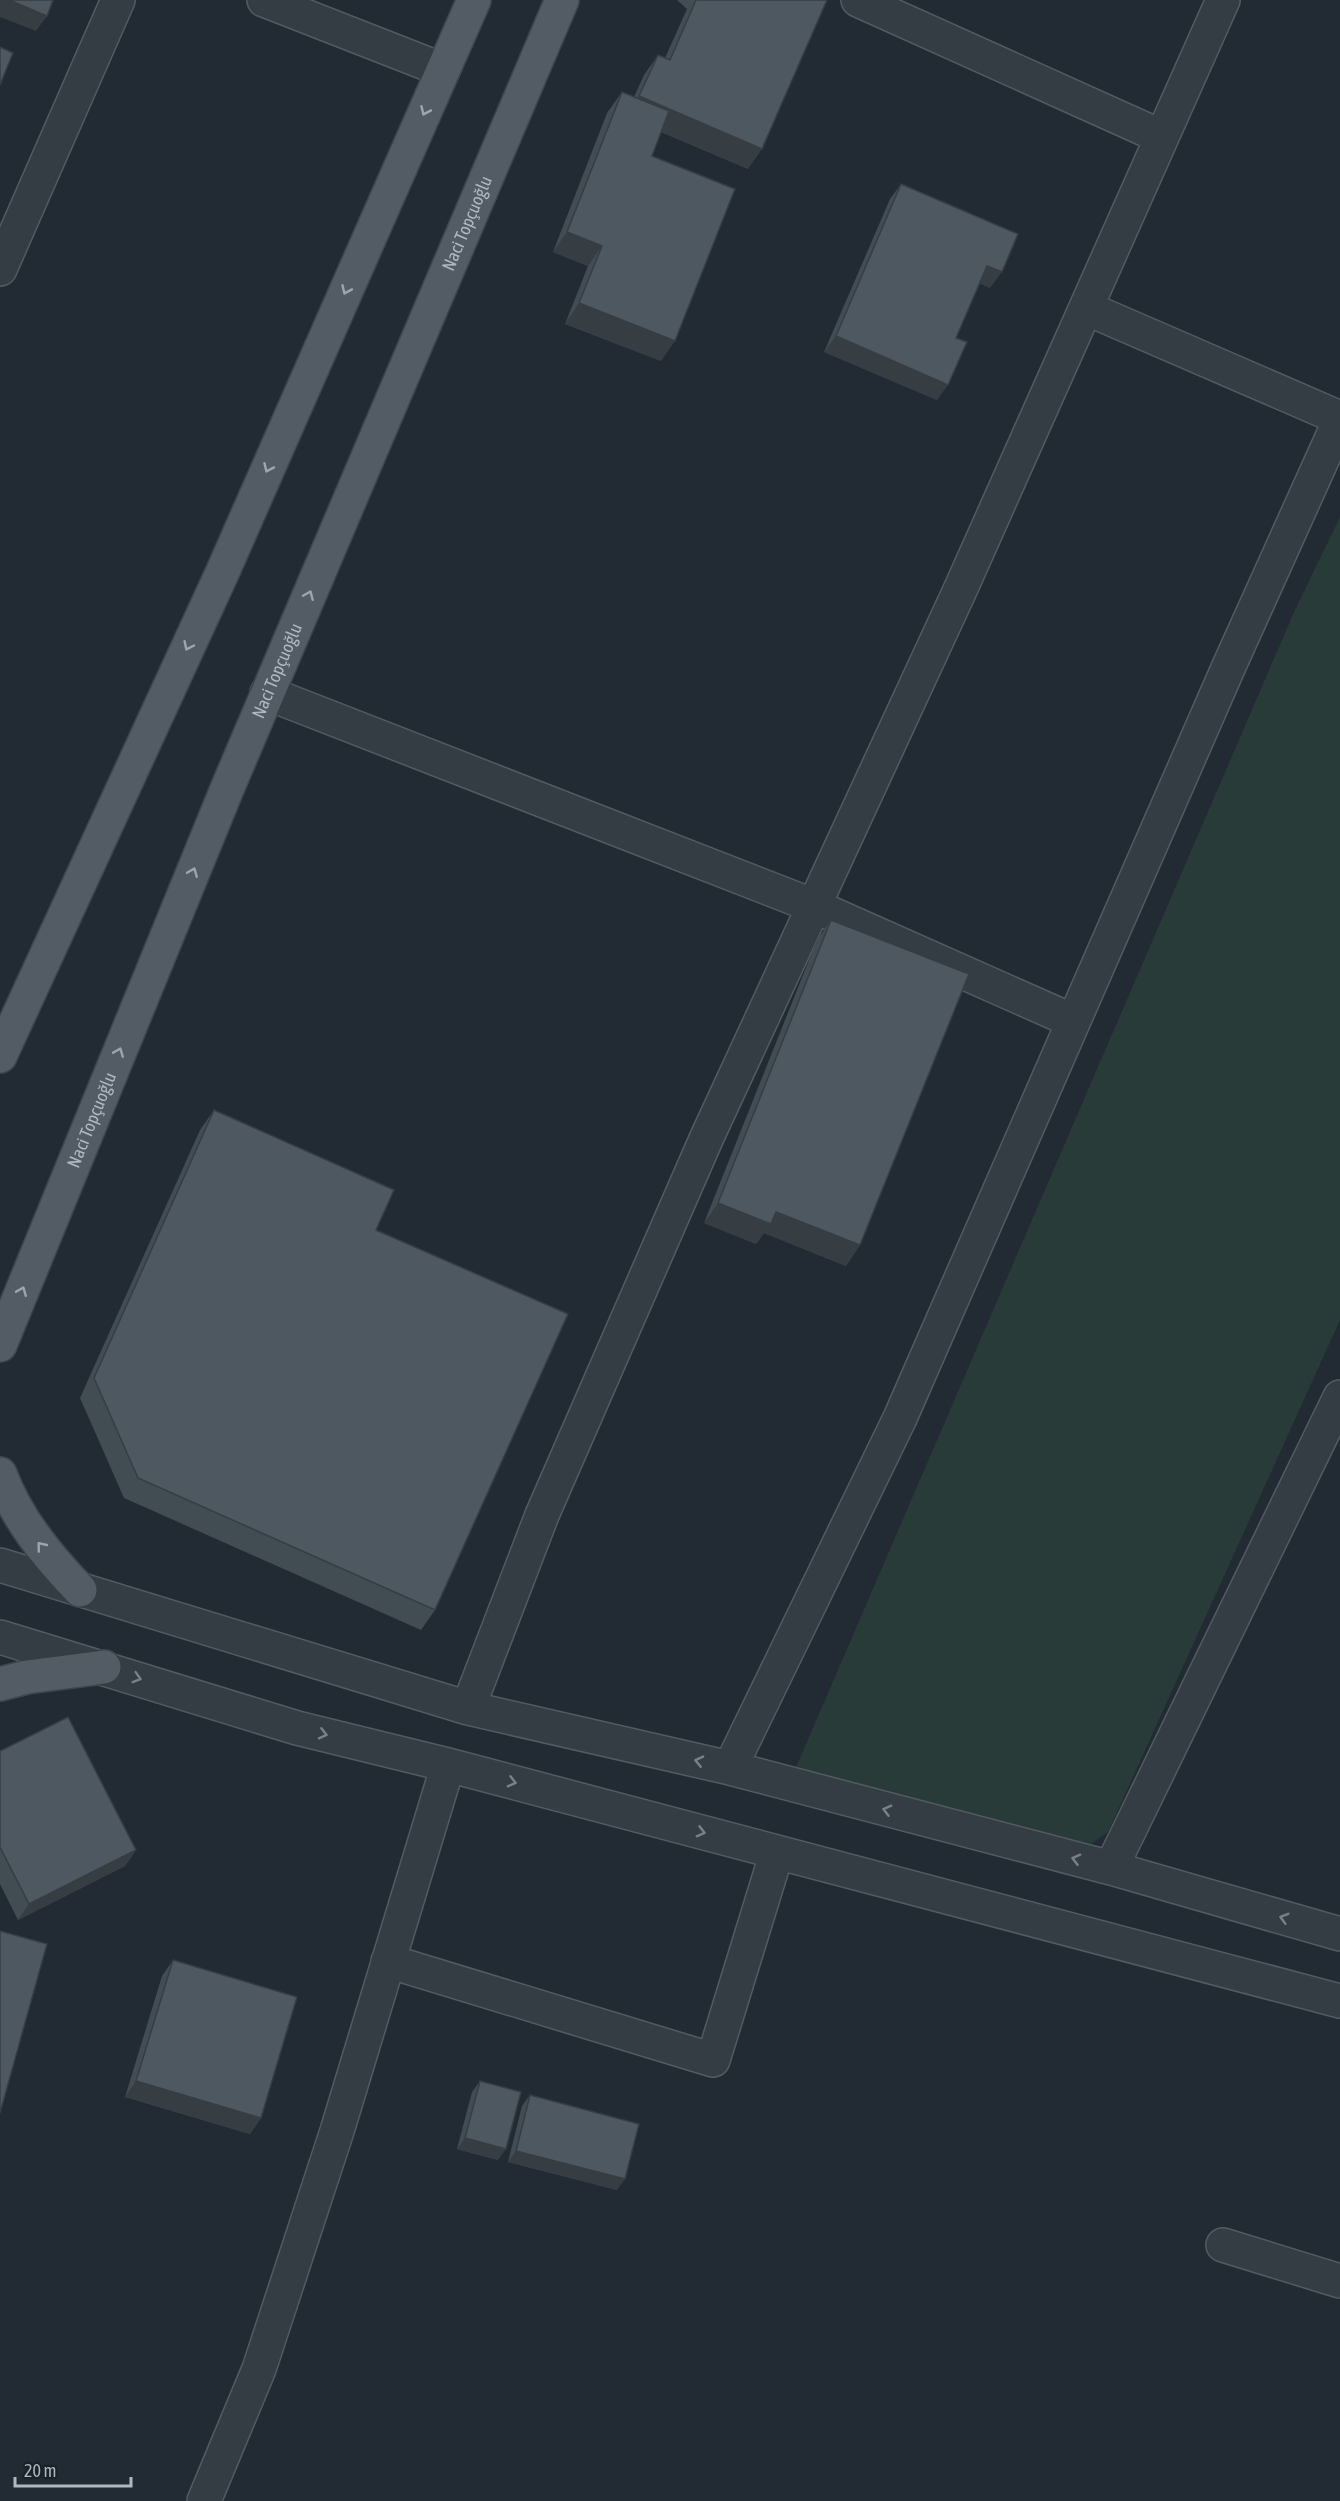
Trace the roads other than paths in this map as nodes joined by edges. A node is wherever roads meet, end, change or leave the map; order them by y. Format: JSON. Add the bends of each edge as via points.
{"nodes":[{"id":1,"x":118,"y":0,"type":"edge"},
{"id":2,"x":264,"y":0,"type":"edge"},
{"id":3,"x":474,"y":0,"type":"edge"},
{"id":4,"x":562,"y":0,"type":"edge"},
{"id":5,"x":858,"y":0,"type":"edge"},
{"id":6,"x":1223,"y":0,"type":"edge"},
{"id":7,"x":442,"y":70,"type":"junction"},
{"id":8,"x":1162,"y":137,"type":"junction"},
{"id":9,"x":0,"y":269,"type":"edge"},
{"id":10,"x":1086,"y":308,"type":"junction"},
{"id":11,"x":1340,"y":419,"type":"edge"},
{"id":12,"x":267,"y":693,"type":"junction"},
{"id":13,"x":814,"y":906,"type":"junction"},
{"id":14,"x":1073,"y":1021,"type":"junction"},
{"id":15,"x":3,"y":1039,"type":"edge"},
{"id":16,"x":0,"y":1346,"type":"edge"},
{"id":17,"x":1340,"y":1397,"type":"edge"},
{"id":18,"x":0,"y":1474,"type":"edge"},
{"id":19,"x":0,"y":1565,"type":"edge"},
{"id":20,"x":80,"y":1590,"type":"junction"},
{"id":21,"x":0,"y":1637,"type":"edge"},
{"id":22,"x":104,"y":1667,"type":"junction"},
{"id":23,"x":0,"y":1684,"type":"edge"},
{"id":24,"x":468,"y":1708,"type":"junction"},
{"id":25,"x":448,"y":1765,"type":"junction"},
{"id":26,"x":729,"y":1768,"type":"junction"},
{"id":27,"x":777,"y":1852,"type":"junction"},
{"id":28,"x":1111,"y":1868,"type":"junction"},
{"id":29,"x":1340,"y":1934,"type":"edge"},
{"id":30,"x":388,"y":1961,"type":"junction"},
{"id":31,"x":1340,"y":2001,"type":"edge"},
{"id":32,"x":1223,"y":2245,"type":"dead end"},
{"id":33,"x":1340,"y":2281,"type":"edge"},
{"id":34,"x":204,"y":2501,"type":"edge"}],
"edges":[{"from":1,"to":9,"type":"street"},
{"from":2,"to":7,"type":"street"},
{"from":3,"to":7,"type":"main road"},
{"from":12,"to":4,"type":"main road","name":"Naci Topçuoğlu","one_way":true},
{"from":5,"to":8,"type":"street"},
{"from":6,"to":8,"type":"street"},
{"from":7,"to":15,"type":"main road","one_way":true,"via":[[223,571]]},
{"from":8,"to":10,"type":"street"},
{"from":10,"to":11,"type":"street"},
{"from":10,"to":13,"type":"street"},
{"from":11,"to":14,"type":"street"},
{"from":12,"to":13,"type":"street"},
{"from":16,"to":12,"type":"main road","name":"Naci Topçuoğlu","one_way":true},
{"from":13,"to":14,"type":"street"},
{"from":13,"to":24,"type":"street","via":[[707,1137],[542,1515]]},
{"from":14,"to":26,"type":"street","via":[[900,1418]]},
{"from":17,"to":28,"type":"street"},
{"from":20,"to":18,"type":"main road","one_way":true,"via":[[35,1539]]},
{"from":19,"to":20,"type":"street"},
{"from":20,"to":24,"type":"street"},
{"from":21,"to":22,"type":"street"},
{"from":22,"to":23,"type":"main road"},
{"from":22,"to":25,"type":"street","one_way":true,"via":[[297,1728]]},
{"from":26,"to":24,"type":"street","one_way":true},
{"from":25,"to":27,"type":"street","one_way":true},
{"from":25,"to":30,"type":"street"},
{"from":28,"to":26,"type":"street","one_way":true},
{"from":27,"to":30,"type":"street","via":[[713,2060]]},
{"from":27,"to":31,"type":"street"},
{"from":29,"to":28,"type":"street","one_way":true},
{"from":30,"to":34,"type":"street","via":[[259,2369]]},
{"from":32,"to":33,"type":"street"}]}
